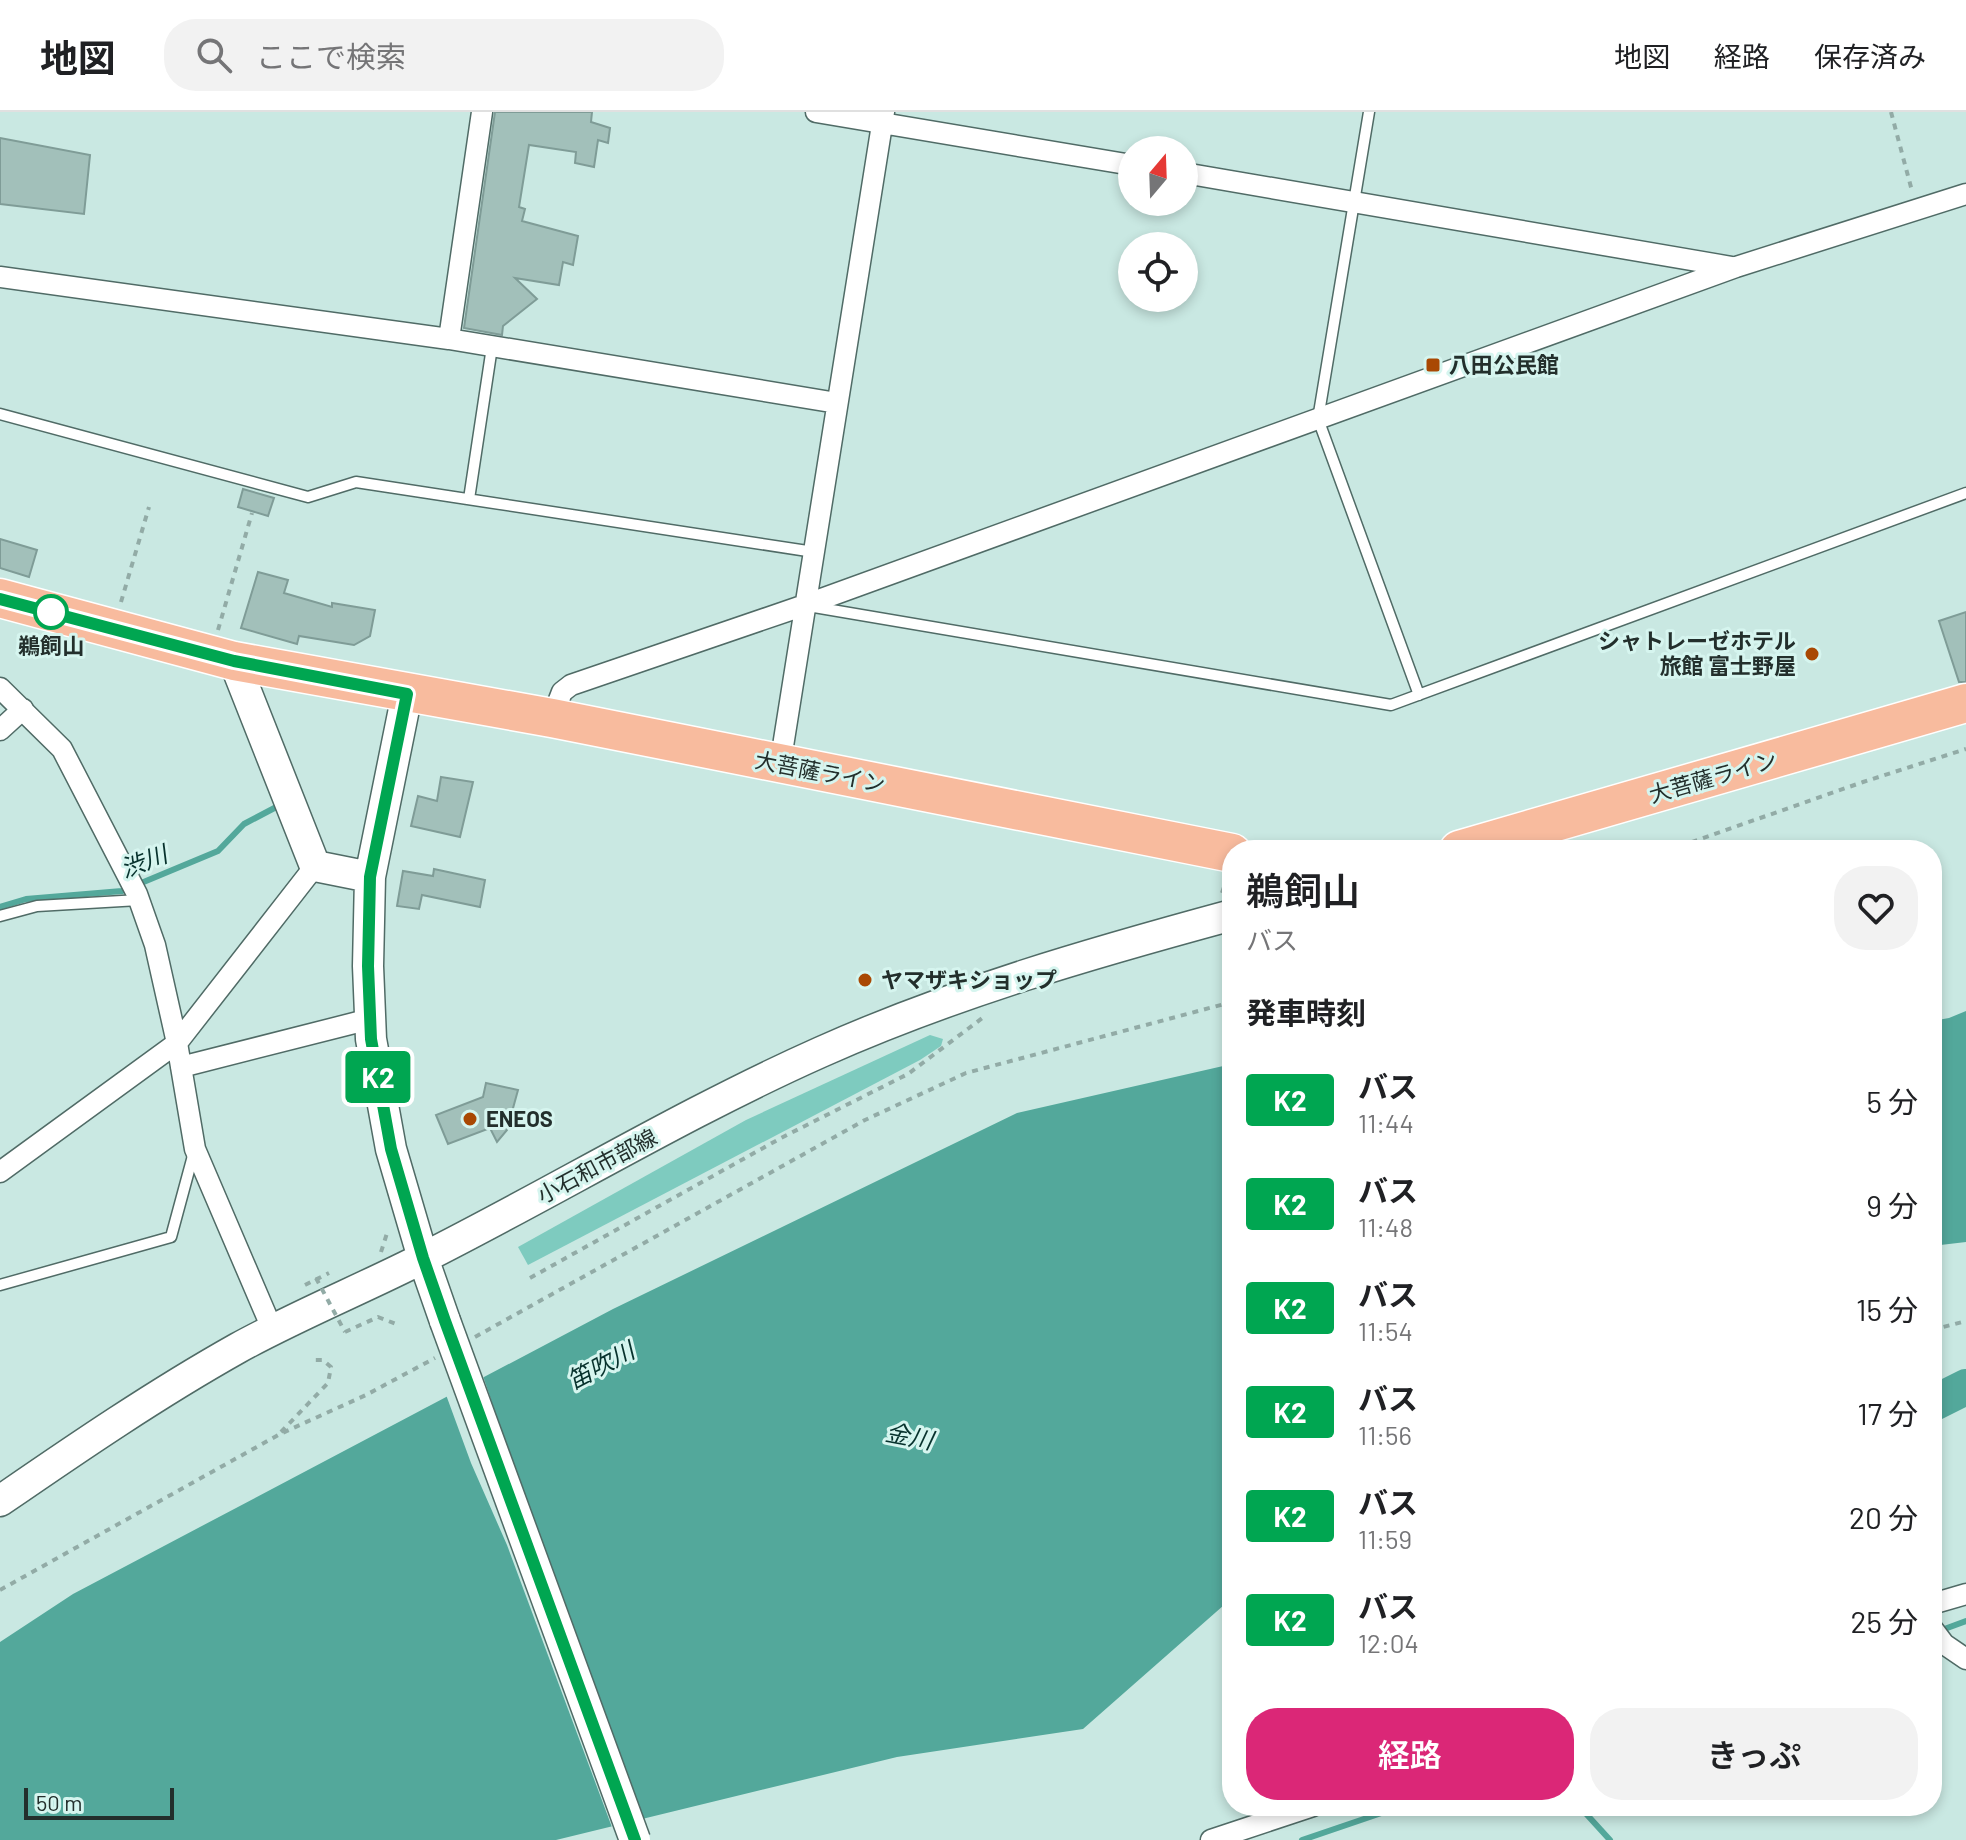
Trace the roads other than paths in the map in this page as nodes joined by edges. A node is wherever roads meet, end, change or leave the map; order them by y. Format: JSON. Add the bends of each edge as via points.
{"nodes":[{"id":1,"x":482,"y":112,"type":"edge"},
{"id":2,"x":816,"y":112,"type":"edge"},
{"id":3,"x":1369,"y":112,"type":"edge"},
{"id":4,"x":883,"y":118,"type":"edge"},
{"id":5,"x":1118,"y":162,"type":"edge"},
{"id":6,"x":1198,"y":175,"type":"edge"},
{"id":7,"x":1966,"y":194,"type":"edge"},
{"id":8,"x":1355,"y":202,"type":"junction"},
{"id":9,"x":1736,"y":267,"type":"junction"},
{"id":10,"x":0,"y":277,"type":"edge"},
{"id":11,"x":449,"y":339,"type":"junction"},
{"id":12,"x":492,"y":347,"type":"junction"},
{"id":13,"x":837,"y":403,"type":"junction"},
{"id":14,"x":0,"y":414,"type":"edge"},
{"id":15,"x":1318,"y":419,"type":"junction"},
{"id":16,"x":1966,"y":493,"type":"edge"},
{"id":17,"x":469,"y":499,"type":"junction"},
{"id":18,"x":814,"y":552,"type":"junction"},
{"id":19,"x":0,"y":598,"type":"edge"},
{"id":20,"x":805,"y":605,"type":"junction"},
{"id":21,"x":226,"y":647,"type":"junction"},
{"id":22,"x":0,"y":688,"type":"edge"},
{"id":23,"x":407,"y":694,"type":"junction"},
{"id":24,"x":1419,"y":695,"type":"junction"},
{"id":25,"x":1966,"y":703,"type":"edge"},
{"id":26,"x":23,"y":709,"type":"junction"},
{"id":27,"x":552,"y":718,"type":"junction"},
{"id":28,"x":0,"y":730,"type":"edge"},
{"id":29,"x":780,"y":765,"type":"junction"},
{"id":30,"x":1493,"y":840,"type":"edge"},
{"id":31,"x":1222,"y":851,"type":"edge"},
{"id":32,"x":315,"y":866,"type":"junction"},
{"id":33,"x":370,"y":877,"type":"junction"},
{"id":34,"x":138,"y":897,"type":"junction"},
{"id":35,"x":0,"y":916,"type":"edge"},
{"id":36,"x":1222,"y":918,"type":"edge"},
{"id":37,"x":370,"y":1019,"type":"junction"},
{"id":38,"x":177,"y":1043,"type":"junction"},
{"id":39,"x":181,"y":1067,"type":"junction"},
{"id":40,"x":195,"y":1149,"type":"junction"},
{"id":41,"x":0,"y":1172,"type":"edge"},
{"id":42,"x":423,"y":1258,"type":"junction"},
{"id":43,"x":0,"y":1285,"type":"edge"},
{"id":44,"x":273,"y":1331,"type":"junction"},
{"id":45,"x":0,"y":1501,"type":"edge"},
{"id":46,"x":1966,"y":1594,"type":"edge"},
{"id":47,"x":1942,"y":1601,"type":"edge"},
{"id":48,"x":1942,"y":1639,"type":"edge"},
{"id":49,"x":1966,"y":1659,"type":"edge"},
{"id":50,"x":1283,"y":1816,"type":"edge"},
{"id":51,"x":635,"y":1840,"type":"edge"},
{"id":52,"x":1211,"y":1840,"type":"edge"}],
"edges":[{"from":1,"to":11,"type":"street"},
{"from":2,"to":4,"type":"street"},
{"from":3,"to":8,"type":"lane"},
{"from":4,"to":5,"type":"street"},
{"from":4,"to":13,"type":"street"},
{"from":6,"to":8,"type":"street"},
{"from":7,"to":9,"type":"street"},
{"from":8,"to":9,"type":"street"},
{"from":8,"to":15,"type":"lane"},
{"from":9,"to":15,"type":"street"},
{"from":10,"to":11,"type":"street"},
{"from":11,"to":12,"type":"street"},
{"from":12,"to":13,"type":"street"},
{"from":12,"to":17,"type":"lane"},
{"from":13,"to":18,"type":"street"},
{"from":14,"to":17,"type":"lane","via":[[308,497],[356,482]]},
{"from":15,"to":20,"type":"street"},
{"from":15,"to":24,"type":"lane"},
{"from":16,"to":24,"type":"lane"},
{"from":17,"to":18,"type":"lane"},
{"from":18,"to":20,"type":"street"},
{"from":19,"to":21,"type":"highway","name":"大菩薩ライン"},
{"from":20,"to":24,"type":"lane","via":[[1391,705]]},
{"from":20,"to":27,"type":"street","via":[[571,685],[562,692]]},
{"from":20,"to":29,"type":"street"},
{"from":21,"to":23,"type":"highway","name":"大菩薩ライン"},
{"from":21,"to":32,"type":"main road"},
{"from":22,"to":26,"type":"street"},
{"from":23,"to":27,"type":"highway","name":"大菩薩ライン"},
{"from":23,"to":33,"type":"main road"},
{"from":25,"to":30,"type":"highway","name":"大菩薩ライン"},
{"from":26,"to":28,"type":"street"},
{"from":26,"to":34,"type":"street","via":[[62,749]]},
{"from":27,"to":29,"type":"highway","name":"大菩薩ライン"},
{"from":29,"to":31,"type":"highway","name":"大菩薩ライン"},
{"from":32,"to":33,"type":"main road"},
{"from":32,"to":38,"type":"street"},
{"from":33,"to":37,"type":"main road"},
{"from":34,"to":35,"type":"lane","via":[[37,906]]},
{"from":34,"to":38,"type":"street","via":[[155,945]]},
{"from":36,"to":42,"type":"main road","name":"小石和市部線","via":[[979,989],[821,1052]]},
{"from":37,"to":39,"type":"street"},
{"from":37,"to":42,"type":"main road","via":[[391,1149]]},
{"from":38,"to":39,"type":"street"},
{"from":38,"to":41,"type":"street"},
{"from":39,"to":40,"type":"street"},
{"from":40,"to":43,"type":"lane","via":[[171,1237]]},
{"from":40,"to":44,"type":"street"},
{"from":42,"to":44,"type":"main road","name":"小石和市部線"},
{"from":42,"to":51,"type":"main road","bridge":true},
{"from":44,"to":45,"type":"main road","name":"小石和市部線","via":[[237,1348]]},
{"from":46,"to":47,"type":"street"},
{"from":48,"to":49,"type":"street"},
{"from":50,"to":52,"type":"street"}]}
